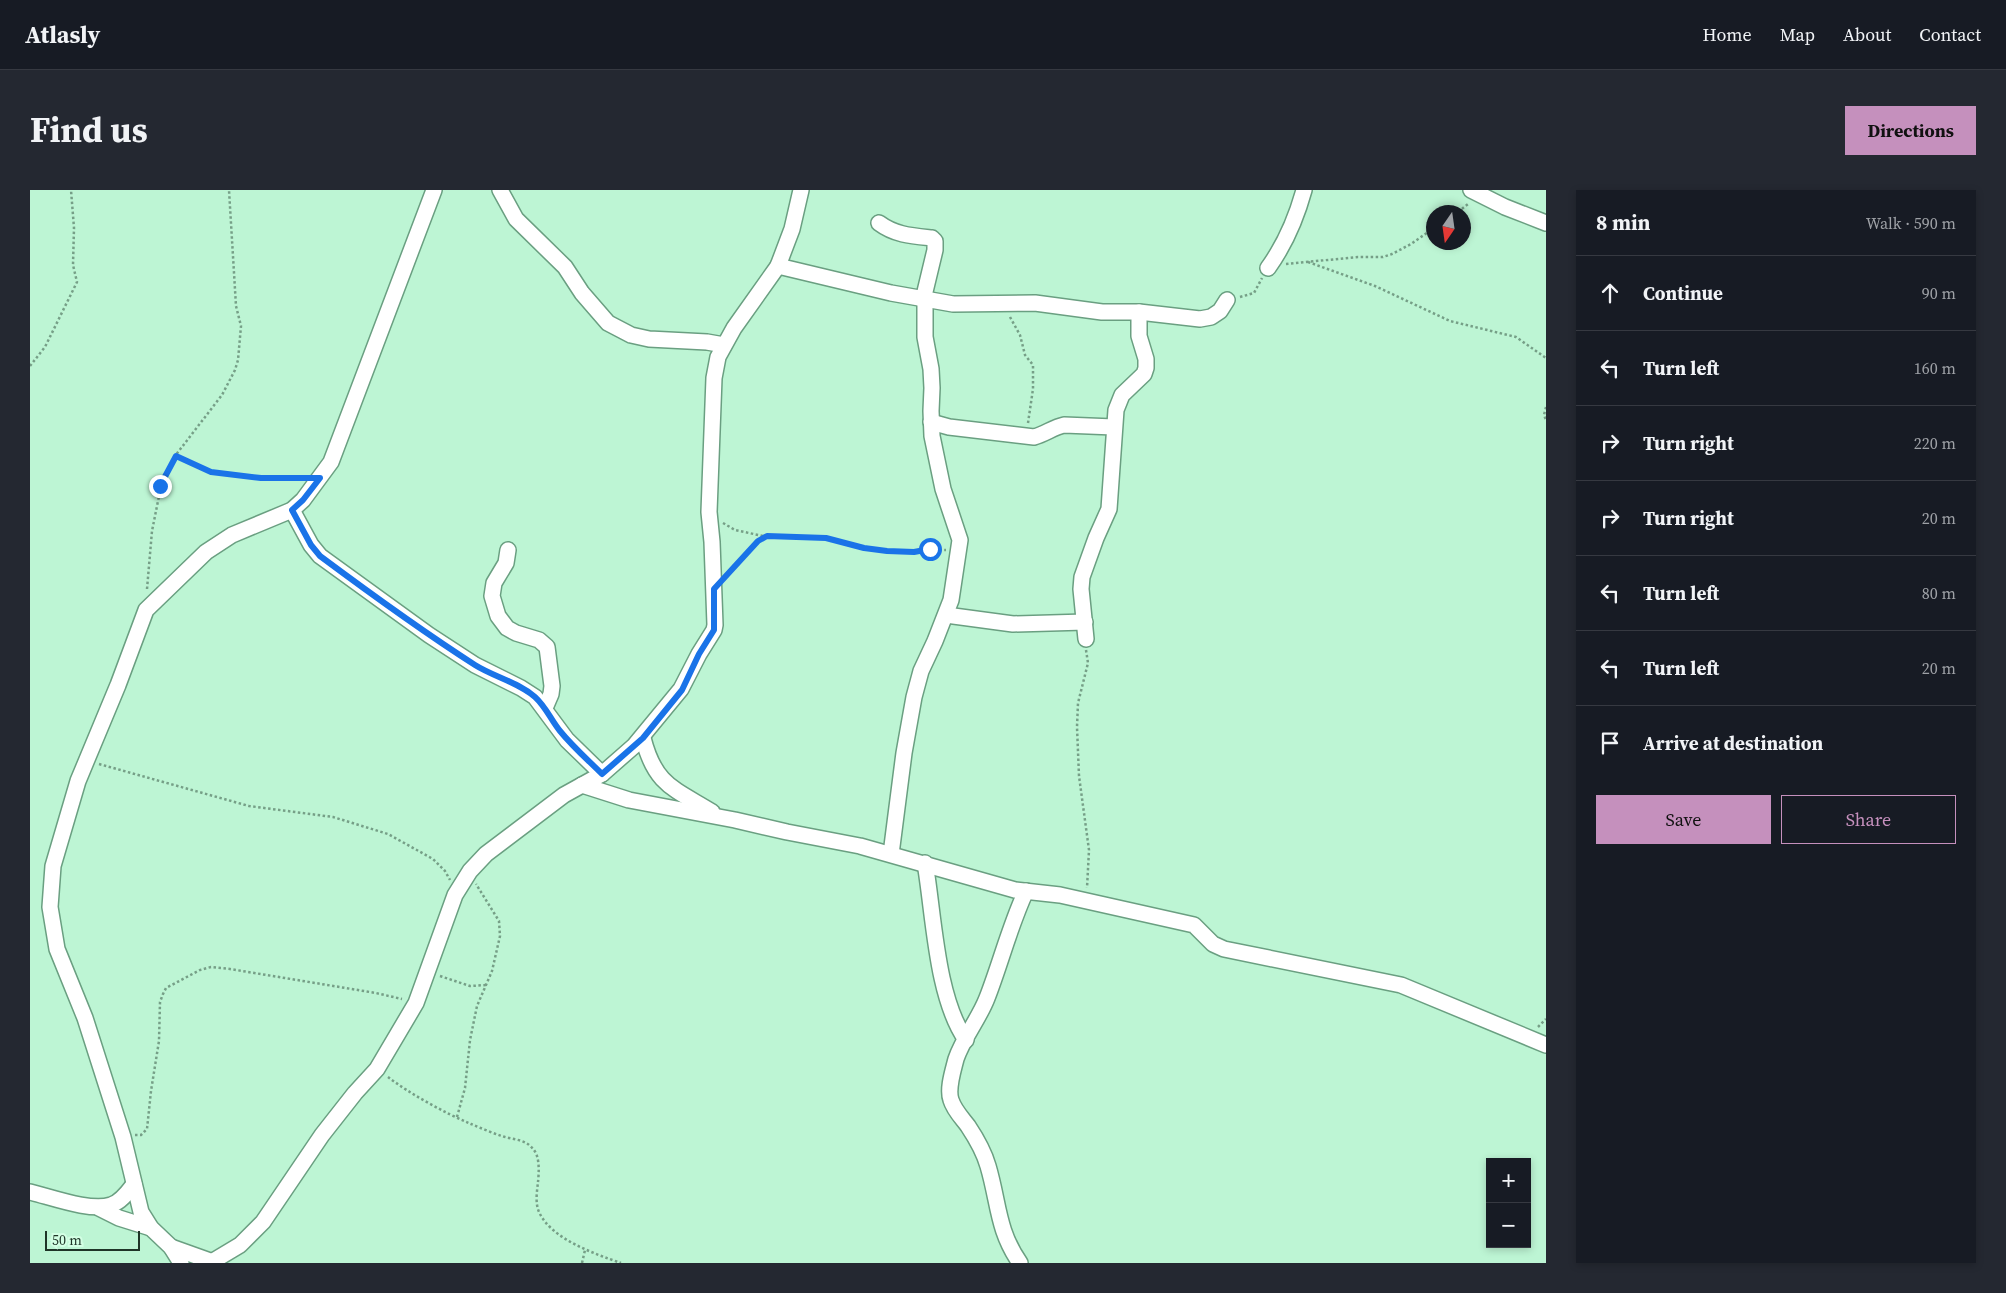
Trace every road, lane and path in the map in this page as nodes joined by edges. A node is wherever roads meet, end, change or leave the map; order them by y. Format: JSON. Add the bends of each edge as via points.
{"nodes":[{"id":1,"x":71,"y":190,"type":"edge"},
{"id":2,"x":229,"y":190,"type":"edge"},
{"id":3,"x":434,"y":190,"type":"edge"},
{"id":4,"x":500,"y":190,"type":"edge"},
{"id":5,"x":801,"y":190,"type":"edge"},
{"id":6,"x":1304,"y":190,"type":"edge"},
{"id":7,"x":1470,"y":190,"type":"edge"},
{"id":8,"x":879,"y":223,"type":"dead end"},
{"id":9,"x":1546,"y":223,"type":"edge"},
{"id":10,"x":1426,"y":233,"type":"edge"},
{"id":11,"x":1308,"y":262,"type":"junction"},
{"id":12,"x":778,"y":266,"type":"junction"},
{"id":13,"x":1268,"y":268,"type":"junction"},
{"id":14,"x":924,"y":300,"type":"junction"},
{"id":15,"x":1227,"y":300,"type":"joint"},
{"id":16,"x":1004,"y":303,"type":"junction"},
{"id":17,"x":1139,"y":312,"type":"junction"},
{"id":18,"x":724,"y":345,"type":"junction"},
{"id":19,"x":1546,"y":358,"type":"edge"},
{"id":20,"x":30,"y":366,"type":"edge"},
{"id":21,"x":1546,"y":407,"type":"edge"},
{"id":22,"x":1546,"y":420,"type":"edge"},
{"id":23,"x":932,"y":422,"type":"junction"},
{"id":24,"x":1114,"y":428,"type":"junction"},
{"id":25,"x":1025,"y":436,"type":"junction"},
{"id":26,"x":176,"y":456,"type":"junction"},
{"id":27,"x":320,"y":478,"type":"junction"},
{"id":28,"x":292,"y":510,"type":"junction"},
{"id":29,"x":708,"y":512,"type":"junction"},
{"id":30,"x":764,"y":537,"type":"junction"},
{"id":31,"x":508,"y":550,"type":"dead end"},
{"id":32,"x":960,"y":550,"type":"junction"},
{"id":33,"x":714,"y":589,"type":"junction"},
{"id":34,"x":146,"y":610,"type":"junction"},
{"id":35,"x":946,"y":615,"type":"junction"},
{"id":36,"x":1085,"y":622,"type":"junction"},
{"id":37,"x":1086,"y":639,"type":"joint"},
{"id":38,"x":545,"y":708,"type":"junction"},
{"id":39,"x":643,"y":738,"type":"junction"},
{"id":40,"x":88,"y":761,"type":"junction"},
{"id":41,"x":602,"y":774,"type":"junction"},
{"id":42,"x":582,"y":786,"type":"junction"},
{"id":43,"x":719,"y":817,"type":"junction"},
{"id":44,"x":890,"y":854,"type":"junction"},
{"id":45,"x":926,"y":864,"type":"junction"},
{"id":46,"x":470,"y":871,"type":"junction"},
{"id":47,"x":1026,"y":891,"type":"junction"},
{"id":48,"x":455,"y":895,"type":"junction"},
{"id":49,"x":1088,"y":901,"type":"junction"},
{"id":50,"x":440,"y":976,"type":"dead end"},
{"id":51,"x":487,"y":985,"type":"junction"},
{"id":52,"x":416,"y":1003,"type":"junction"},
{"id":53,"x":966,"y":1040,"type":"junction"},
{"id":54,"x":1546,"y":1045,"type":"edge"},
{"id":55,"x":377,"y":1069,"type":"junction"},
{"id":56,"x":457,"y":1117,"type":"junction"},
{"id":57,"x":123,"y":1137,"type":"junction"},
{"id":58,"x":134,"y":1184,"type":"junction"},
{"id":59,"x":30,"y":1192,"type":"edge"},
{"id":60,"x":99,"y":1208,"type":"junction"},
{"id":61,"x":151,"y":1228,"type":"junction"},
{"id":62,"x":171,"y":1247,"type":"junction"},
{"id":63,"x":585,"y":1249,"type":"junction"},
{"id":64,"x":211,"y":1262,"type":"edge"},
{"id":65,"x":181,"y":1263,"type":"edge"},
{"id":66,"x":582,"y":1263,"type":"edge"},
{"id":67,"x":621,"y":1263,"type":"edge"},
{"id":68,"x":1020,"y":1263,"type":"edge"}],
"edges":[{"from":1,"to":20,"type":"path","via":[[73,265],[77,282],[45,347]]},
{"from":2,"to":26,"type":"path","via":[[240,326],[238,360],[222,395]]},
{"from":3,"to":27,"type":"street","via":[[332,462]]},
{"from":4,"to":18,"type":"street","via":[[516,219],[565,267],[608,323],[631,335],[649,339]]},
{"from":5,"to":12,"type":"street","via":[[792,229]]},
{"from":6,"to":13,"type":"street","via":[[1295,222]]},
{"from":7,"to":9,"type":"street"},
{"from":8,"to":14,"type":"street","via":[[902,234],[935,241]]},
{"from":10,"to":11,"type":"path","via":[[1383,257]]},
{"from":11,"to":13,"type":"path"},
{"from":11,"to":19,"type":"path","via":[[1376,286],[1450,321],[1516,337]]},
{"from":12,"to":14,"type":"street"},
{"from":12,"to":18,"type":"street"},
{"from":13,"to":15,"type":"path","via":[[1254,293]]},
{"from":14,"to":16,"type":"street","via":[[953,304]]},
{"from":14,"to":23,"type":"street"},
{"from":15,"to":17,"type":"street","via":[[1211,318]]},
{"from":16,"to":17,"type":"street"},
{"from":16,"to":25,"type":"path","via":[[1020,335],[1025,356],[1032,365],[1033,389]]},
{"from":17,"to":24,"type":"street","via":[[1139,336],[1146,368],[1122,395]]},
{"from":18,"to":29,"type":"street","via":[[714,378]]},
{"from":21,"to":22,"type":"path"},
{"from":23,"to":25,"type":"street"},
{"from":23,"to":32,"type":"street","via":[[938,471],[960,540]]},
{"from":24,"to":25,"type":"street","via":[[1064,425],[1034,437]]},
{"from":24,"to":36,"type":"street","via":[[1109,509],[1082,578]]},
{"from":26,"to":27,"type":"path","via":[[211,472],[261,478]]},
{"from":26,"to":34,"type":"path","via":[[160,486],[152,532]]},
{"from":27,"to":28,"type":"street"},
{"from":28,"to":34,"type":"street","via":[[232,535],[206,552]]},
{"from":28,"to":38,"type":"street","via":[[320,556],[430,635],[488,672],[521,688]]},
{"from":29,"to":30,"type":"path","via":[[735,530]]},
{"from":29,"to":33,"type":"street"},
{"from":30,"to":32,"type":"path","via":[[826,538],[887,551]]},
{"from":30,"to":33,"type":"path"},
{"from":31,"to":38,"type":"street","via":[[506,563],[491,591],[492,596],[498,616],[507,628],[539,640],[546,647],[552,686]]},
{"from":32,"to":35,"type":"street"},
{"from":33,"to":39,"type":"street","via":[[714,630],[682,690]]},
{"from":34,"to":40,"type":"street"},
{"from":35,"to":36,"type":"street","via":[[1012,624]]},
{"from":35,"to":44,"type":"street","via":[[921,671],[914,697]]},
{"from":36,"to":37,"type":"street"},
{"from":37,"to":49,"type":"path","via":[[1088,663],[1078,703],[1077,727],[1089,850]]},
{"from":38,"to":41,"type":"street","via":[[567,740]]},
{"from":39,"to":41,"type":"street"},
{"from":39,"to":43,"type":"street","via":[[653,767],[668,786]]},
{"from":40,"to":48,"type":"path","via":[[249,806],[333,817],[388,834],[433,859],[445,871]]},
{"from":40,"to":57,"type":"street","via":[[78,781],[53,866],[50,907],[57,948],[85,1018]]},
{"from":41,"to":42,"type":"street"},
{"from":42,"to":43,"type":"street","via":[[630,800]]},
{"from":42,"to":46,"type":"street","via":[[564,794],[486,854]]},
{"from":43,"to":44,"type":"street"},
{"from":44,"to":45,"type":"street"},
{"from":45,"to":47,"type":"street"},
{"from":45,"to":53,"type":"street","via":[[944,986],[958,1029]]},
{"from":46,"to":48,"type":"street"},
{"from":46,"to":51,"type":"path","via":[[499,921],[500,936]]},
{"from":47,"to":49,"type":"street"},
{"from":47,"to":53,"type":"street","via":[[1013,918],[986,998]]},
{"from":48,"to":52,"type":"street"},
{"from":49,"to":54,"type":"street","via":[[1194,925],[1224,949],[1400,985]]},
{"from":50,"to":51,"type":"path","via":[[470,986]]},
{"from":51,"to":56,"type":"path","via":[[475,1013],[465,1088]]},
{"from":52,"to":55,"type":"street"},
{"from":52,"to":57,"type":"path","via":[[376,993],[230,969],[211,967],[200,970],[166,988],[163,994],[147,1129],[141,1135]]},
{"from":53,"to":68,"type":"street","via":[[957,1058],[950,1100],[985,1157],[999,1220]]},
{"from":55,"to":56,"type":"path","via":[[392,1081]]},
{"from":55,"to":64,"type":"street","via":[[322,1135],[263,1222],[240,1246]]},
{"from":56,"to":63,"type":"path","via":[[532,1147],[538,1166],[538,1211],[553,1229]]},
{"from":57,"to":58,"type":"street"},
{"from":58,"to":60,"type":"street","via":[[113,1205]]},
{"from":58,"to":61,"type":"street","via":[[141,1212]]},
{"from":59,"to":60,"type":"street"},
{"from":60,"to":61,"type":"street"},
{"from":61,"to":62,"type":"street"},
{"from":62,"to":64,"type":"street"},
{"from":62,"to":65,"type":"street"},
{"from":63,"to":66,"type":"path"},
{"from":63,"to":67,"type":"path"}]}
